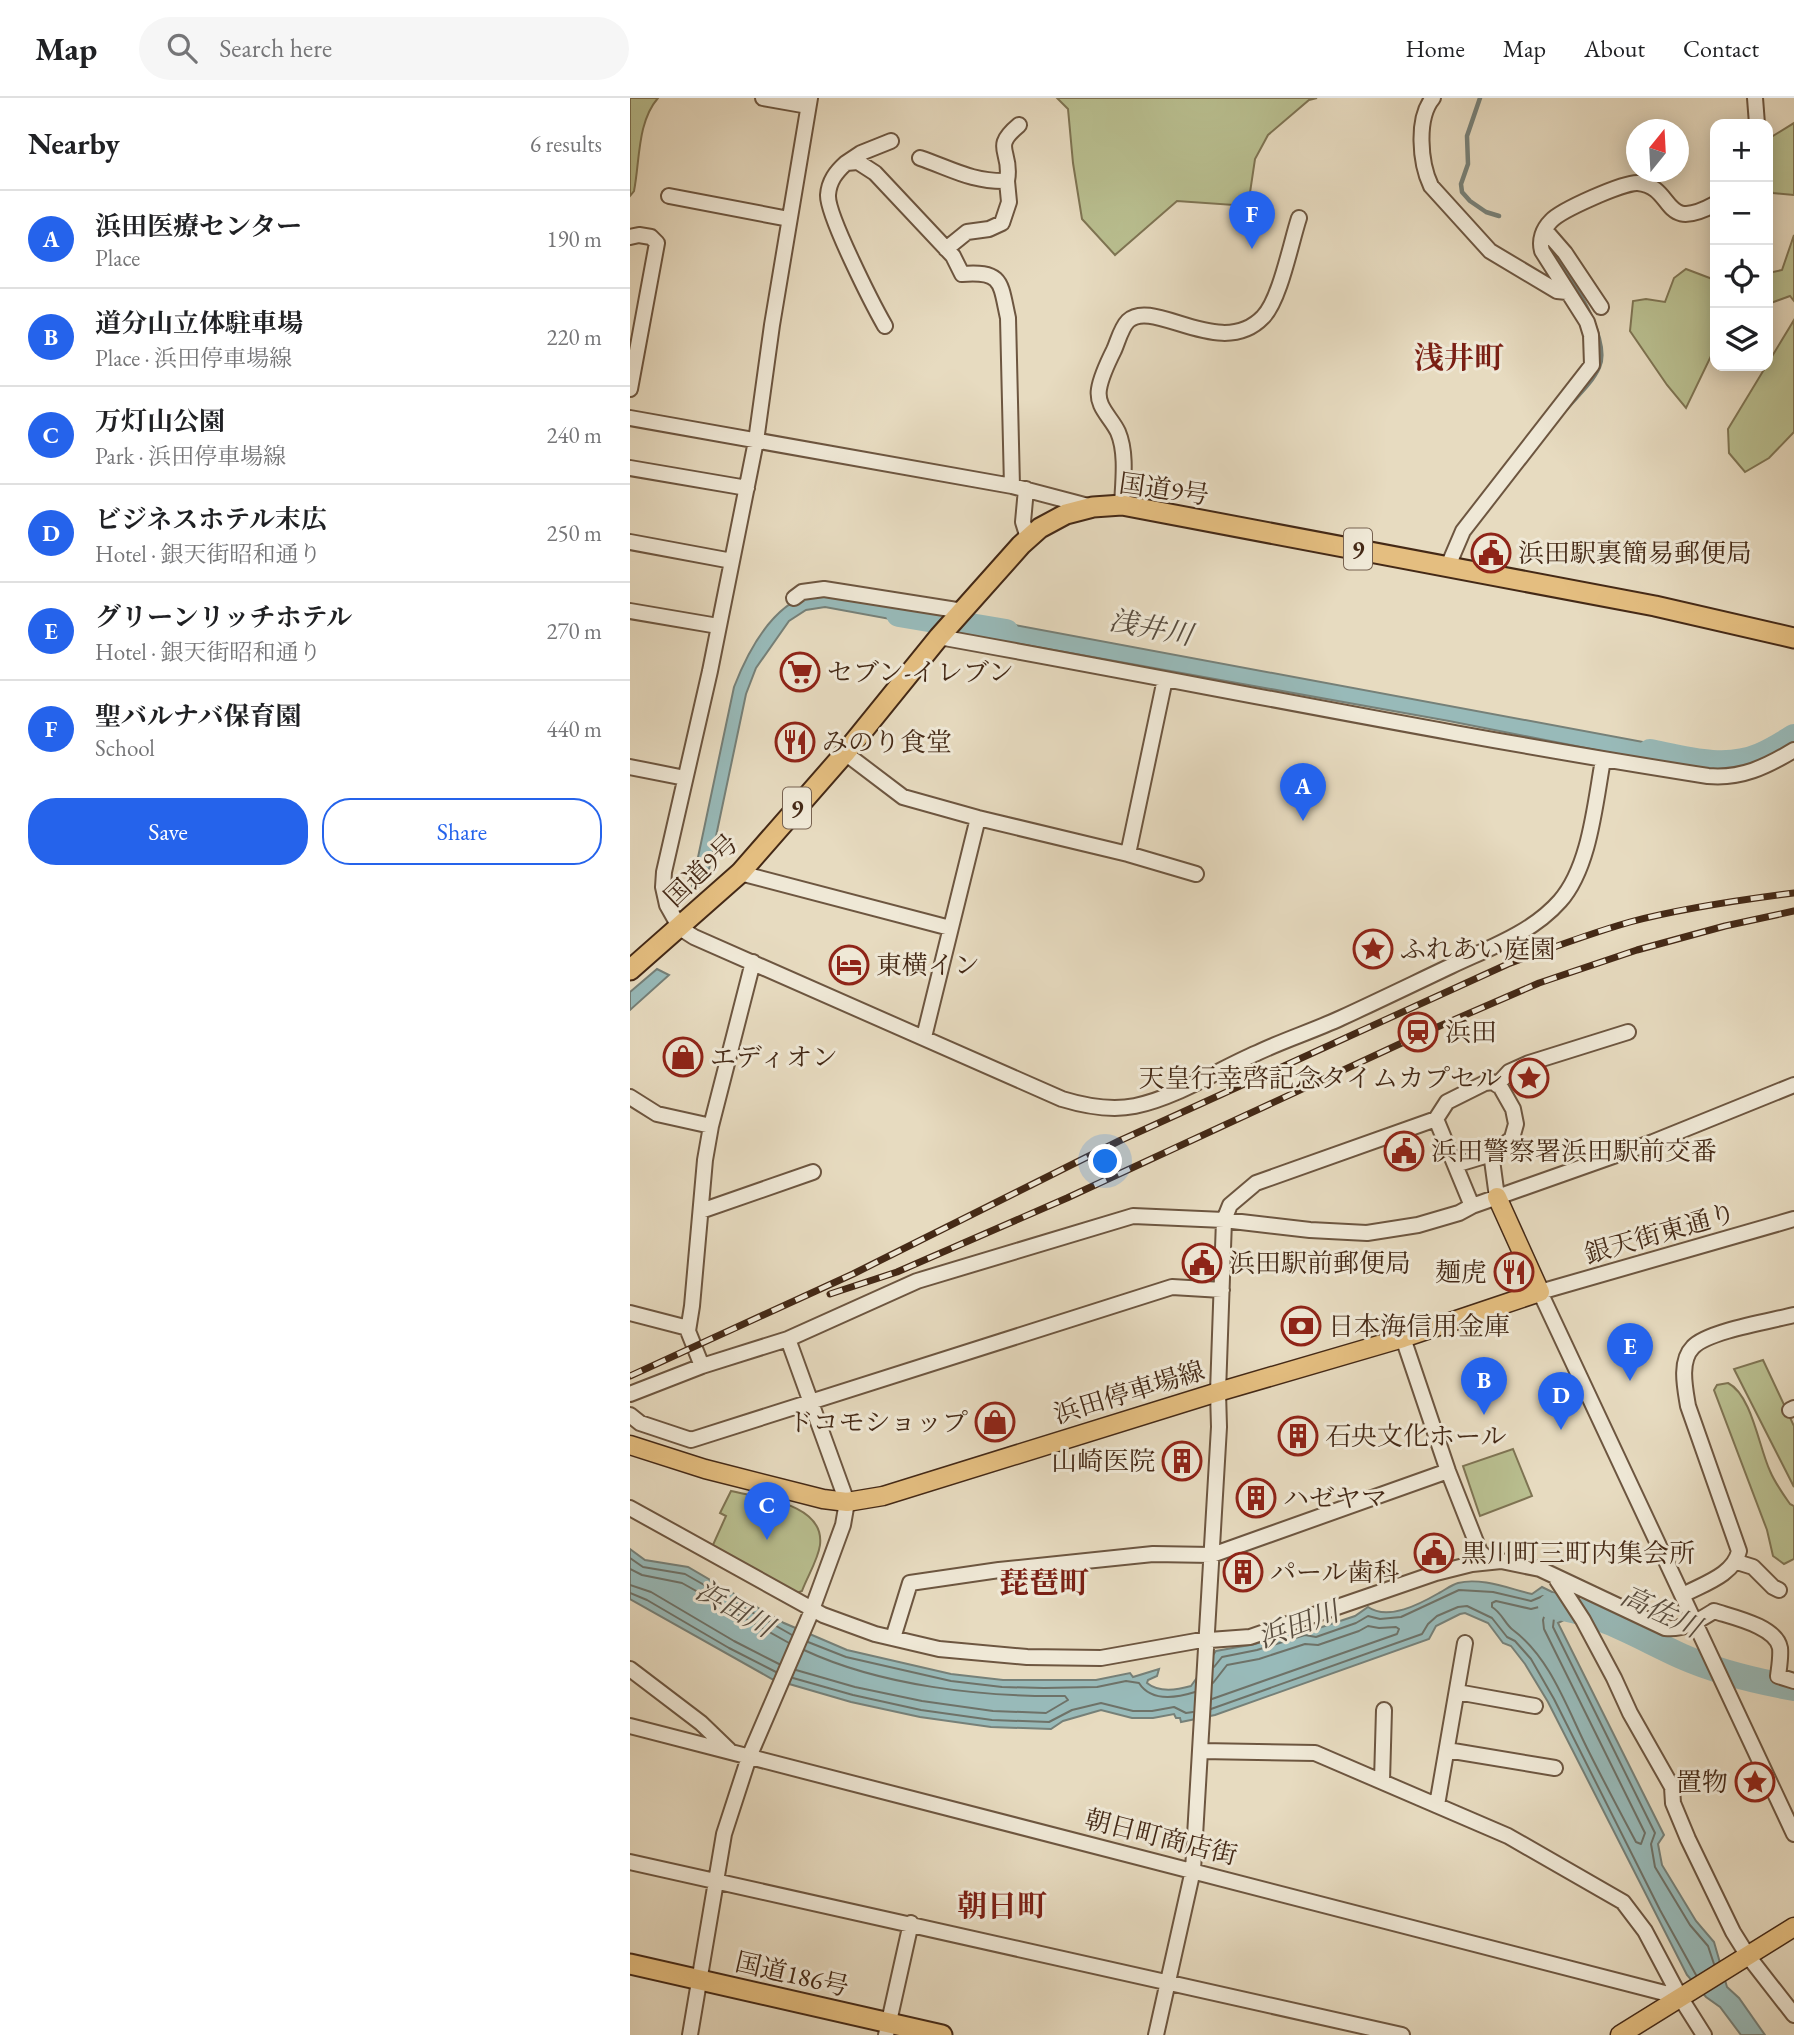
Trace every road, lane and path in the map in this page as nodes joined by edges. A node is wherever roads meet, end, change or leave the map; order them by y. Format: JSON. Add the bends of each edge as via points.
{"nodes":[{"id":1,"x":763,"y":98,"type":"edge"},
{"id":2,"x":1433,"y":98,"type":"edge"},
{"id":3,"x":1755,"y":98,"type":"edge"},
{"id":4,"x":809,"y":102,"type":"edge"},
{"id":5,"x":1757,"y":119,"type":"edge"},
{"id":6,"x":1019,"y":125,"type":"dead end"},
{"id":7,"x":891,"y":141,"type":"dead end"},
{"id":8,"x":920,"y":158,"type":"dead end"},
{"id":9,"x":846,"y":163,"type":"junction"},
{"id":10,"x":1007,"y":181,"type":"junction"},
{"id":11,"x":669,"y":196,"type":"dead end"},
{"id":12,"x":1710,"y":206,"type":"edge"},
{"id":13,"x":1299,"y":218,"type":"dead end"},
{"id":14,"x":789,"y":219,"type":"junction"},
{"id":15,"x":1545,"y":230,"type":"junction"},
{"id":16,"x":630,"y":237,"type":"edge"},
{"id":17,"x":946,"y":249,"type":"junction"},
{"id":18,"x":1567,"y":292,"type":"junction"},
{"id":19,"x":1601,"y":307,"type":"dead end"},
{"id":20,"x":885,"y":326,"type":"dead end"},
{"id":21,"x":630,"y":389,"type":"edge"},
{"id":22,"x":630,"y":418,"type":"edge"},
{"id":23,"x":756,"y":441,"type":"junction"},
{"id":24,"x":630,"y":468,"type":"edge"},
{"id":25,"x":1019,"y":487,"type":"junction"},
{"id":26,"x":747,"y":488,"type":"junction"},
{"id":27,"x":1122,"y":505,"type":"junction"},
{"id":28,"x":1093,"y":507,"type":"junction"},
{"id":29,"x":1028,"y":538,"type":"junction"},
{"id":30,"x":630,"y":542,"type":"edge"},
{"id":31,"x":732,"y":561,"type":"junction"},
{"id":32,"x":1448,"y":566,"type":"junction"},
{"id":33,"x":794,"y":598,"type":"dead end"},
{"id":34,"x":630,"y":611,"type":"edge"},
{"id":35,"x":961,"y":613,"type":"junction"},
{"id":36,"x":718,"y":626,"type":"junction"},
{"id":37,"x":942,"y":634,"type":"junction"},
{"id":38,"x":1794,"y":638,"type":"edge"},
{"id":39,"x":1165,"y":678,"type":"junction"},
{"id":40,"x":1794,"y":750,"type":"edge"},
{"id":41,"x":845,"y":753,"type":"junction"},
{"id":42,"x":1603,"y":760,"type":"junction"},
{"id":43,"x":630,"y":767,"type":"edge"},
{"id":44,"x":685,"y":778,"type":"junction"},
{"id":45,"x":978,"y":818,"type":"junction"},
{"id":46,"x":1128,"y":854,"type":"junction"},
{"id":47,"x":740,"y":873,"type":"junction"},
{"id":48,"x":1196,"y":874,"type":"dead end"},
{"id":49,"x":680,"y":928,"type":"junction"},
{"id":50,"x":950,"y":928,"type":"junction"},
{"id":51,"x":753,"y":962,"type":"junction"},
{"id":52,"x":630,"y":970,"type":"edge"},
{"id":53,"x":1628,"y":1032,"type":"dead end"},
{"id":54,"x":924,"y":1037,"type":"junction"},
{"id":55,"x":1497,"y":1084,"type":"junction"},
{"id":56,"x":1794,"y":1086,"type":"edge"},
{"id":57,"x":630,"y":1097,"type":"edge"},
{"id":58,"x":1436,"y":1119,"type":"junction"},
{"id":59,"x":711,"y":1126,"type":"junction"},
{"id":60,"x":1495,"y":1153,"type":"junction"},
{"id":61,"x":1455,"y":1165,"type":"junction"},
{"id":62,"x":813,"y":1172,"type":"dead end"},
{"id":63,"x":1497,"y":1197,"type":"junction"},
{"id":64,"x":1472,"y":1206,"type":"junction"},
{"id":65,"x":701,"y":1211,"type":"junction"},
{"id":66,"x":1224,"y":1220,"type":"junction"},
{"id":67,"x":1794,"y":1220,"type":"edge"},
{"id":68,"x":1222,"y":1290,"type":"junction"},
{"id":69,"x":1540,"y":1292,"type":"junction"},
{"id":70,"x":630,"y":1313,"type":"edge"},
{"id":71,"x":1794,"y":1315,"type":"edge"},
{"id":72,"x":688,"y":1328,"type":"junction"},
{"id":73,"x":1403,"y":1338,"type":"junction"},
{"id":74,"x":788,"y":1339,"type":"junction"},
{"id":75,"x":702,"y":1366,"type":"junction"},
{"id":76,"x":1218,"y":1392,"type":"junction"},
{"id":77,"x":630,"y":1394,"type":"edge"},
{"id":78,"x":811,"y":1402,"type":"junction"},
{"id":79,"x":630,"y":1415,"type":"edge"},
{"id":80,"x":630,"y":1444,"type":"edge"},
{"id":81,"x":1448,"y":1471,"type":"junction"},
{"id":82,"x":848,"y":1502,"type":"junction"},
{"id":83,"x":630,"y":1508,"type":"edge"},
{"id":84,"x":1212,"y":1555,"type":"junction"},
{"id":85,"x":1490,"y":1561,"type":"junction"},
{"id":86,"x":1737,"y":1562,"type":"junction"},
{"id":87,"x":1556,"y":1577,"type":"junction"},
{"id":88,"x":1779,"y":1590,"type":"dead end"},
{"id":89,"x":1683,"y":1595,"type":"junction"},
{"id":90,"x":811,"y":1611,"type":"junction"},
{"id":91,"x":1696,"y":1622,"type":"junction"},
{"id":92,"x":893,"y":1638,"type":"junction"},
{"id":93,"x":1465,"y":1643,"type":"dead end"},
{"id":94,"x":1206,"y":1644,"type":"junction"},
{"id":95,"x":630,"y":1669,"type":"edge"},
{"id":96,"x":1794,"y":1681,"type":"edge"},
{"id":97,"x":1457,"y":1692,"type":"junction"},
{"id":98,"x":1535,"y":1706,"type":"dead end"},
{"id":99,"x":1384,"y":1710,"type":"dead end"},
{"id":100,"x":630,"y":1726,"type":"edge"},
{"id":101,"x":1447,"y":1750,"type":"junction"},
{"id":102,"x":1201,"y":1751,"type":"junction"},
{"id":103,"x":731,"y":1752,"type":"junction"},
{"id":104,"x":749,"y":1757,"type":"junction"},
{"id":105,"x":1555,"y":1768,"type":"dead end"},
{"id":106,"x":1382,"y":1781,"type":"junction"},
{"id":107,"x":1437,"y":1805,"type":"junction"},
{"id":108,"x":1794,"y":1834,"type":"edge"},
{"id":109,"x":630,"y":1862,"type":"edge"},
{"id":110,"x":1193,"y":1870,"type":"junction"},
{"id":111,"x":716,"y":1880,"type":"junction"},
{"id":112,"x":911,"y":1923,"type":"junction"},
{"id":113,"x":1794,"y":1927,"type":"edge"},
{"id":114,"x":1746,"y":1957,"type":"junction"},
{"id":115,"x":630,"y":1964,"type":"edge"},
{"id":116,"x":698,"y":1980,"type":"junction"},
{"id":117,"x":1169,"y":1982,"type":"junction"},
{"id":118,"x":1683,"y":1995,"type":"junction"},
{"id":119,"x":1794,"y":2015,"type":"edge"},
{"id":120,"x":1343,"y":2028,"type":"edge"},
{"id":121,"x":887,"y":2029,"type":"edge"},
{"id":122,"x":690,"y":2035,"type":"edge"},
{"id":123,"x":942,"y":2035,"type":"edge"},
{"id":124,"x":1156,"y":2035,"type":"edge"},
{"id":125,"x":1402,"y":2035,"type":"edge"},
{"id":126,"x":1620,"y":2035,"type":"edge"},
{"id":127,"x":1704,"y":2035,"type":"edge"}],
"edges":[{"from":1,"to":4,"type":"street"},
{"from":2,"to":18,"type":"street","via":[[1421,127],[1431,186],[1490,251],[1557,291]]},
{"from":3,"to":5,"type":"street"},
{"from":4,"to":14,"type":"street"},
{"from":6,"to":10,"type":"street","via":[[1003,144]]},
{"from":7,"to":9,"type":"street"},
{"from":8,"to":10,"type":"street","via":[[972,178]]},
{"from":9,"to":17,"type":"street","via":[[858,162],[875,173]]},
{"from":9,"to":20,"type":"street","via":[[832,179],[830,207]]},
{"from":10,"to":17,"type":"street","via":[[1009,202],[1002,223],[967,232]]},
{"from":11,"to":14,"type":"street"},
{"from":12,"to":15,"type":"street","via":[[1694,214],[1681,213],[1655,189],[1629,183],[1562,213]]},
{"from":13,"to":27,"type":"street","via":[[1274,302],[1249,329],[1219,334],[1145,317],[1133,318],[1124,326],[1098,397],[1122,446]]},
{"from":14,"to":23,"type":"street"},
{"from":15,"to":18,"type":"street","via":[[1542,251]]},
{"from":15,"to":19,"type":"street"},
{"from":16,"to":21,"type":"street","via":[[652,237],[657,243]]},
{"from":17,"to":25,"type":"street","via":[[962,274],[992,275],[1002,293],[1008,318]]},
{"from":18,"to":32,"type":"street","via":[[1587,322],[1592,365],[1463,531]]},
{"from":22,"to":23,"type":"street"},
{"from":23,"to":25,"type":"street"},
{"from":23,"to":26,"type":"street"},
{"from":24,"to":26,"type":"street"},
{"from":25,"to":28,"type":"street"},
{"from":25,"to":29,"type":"street"},
{"from":26,"to":31,"type":"street"},
{"from":27,"to":28,"type":"highway","name":"国道9号","number":"9"},
{"from":27,"to":32,"type":"highway","name":"国道9号","number":"9"},
{"from":28,"to":29,"type":"highway","name":"国道9号","number":"9","via":[[1066,514]]},
{"from":29,"to":35,"type":"highway","name":"国道9号","number":"9"},
{"from":30,"to":31,"type":"street"},
{"from":31,"to":36,"type":"street"},
{"from":32,"to":38,"type":"highway","name":"国道9号","number":"9"},
{"from":33,"to":35,"type":"street","via":[[824,589]]},
{"from":34,"to":36,"type":"street"},
{"from":35,"to":37,"type":"highway","name":"国道9号","number":"9"},
{"from":36,"to":44,"type":"street"},
{"from":37,"to":39,"type":"street"},
{"from":37,"to":41,"type":"highway","name":"国道9号","number":"9"},
{"from":39,"to":42,"type":"street"},
{"from":39,"to":46,"type":"street"},
{"from":40,"to":42,"type":"street","via":[[1757,770],[1729,777]]},
{"from":41,"to":45,"type":"street","via":[[903,797]]},
{"from":41,"to":47,"type":"highway","name":"国道9号","number":"9"},
{"from":42,"to":54,"type":"street","via":[[1577,875],[1547,916],[1339,1019],[1167,1095],[1133,1106],[1083,1105]]},
{"from":43,"to":44,"type":"street"},
{"from":44,"to":49,"type":"street","via":[[663,887]]},
{"from":45,"to":46,"type":"street"},
{"from":45,"to":50,"type":"street"},
{"from":46,"to":48,"type":"street"},
{"from":47,"to":49,"type":"highway","name":"国道9号","number":"9"},
{"from":47,"to":50,"type":"street"},
{"from":49,"to":51,"type":"street"},
{"from":49,"to":52,"type":"highway","name":"国道9号","number":"9"},
{"from":50,"to":54,"type":"street"},
{"from":51,"to":54,"type":"street"},
{"from":51,"to":59,"type":"street"},
{"from":53,"to":55,"type":"street","via":[[1529,1063]]},
{"from":55,"to":58,"type":"street","via":[[1485,1083],[1447,1102]]},
{"from":55,"to":60,"type":"street","via":[[1516,1124],[1512,1138]]},
{"from":56,"to":63,"type":"street"},
{"from":57,"to":59,"type":"street","via":[[657,1114]]},
{"from":58,"to":61,"type":"street"},
{"from":58,"to":66,"type":"street","via":[[1256,1183],[1230,1205]]},
{"from":59,"to":65,"type":"street"},
{"from":60,"to":61,"type":"street"},
{"from":60,"to":63,"type":"street","via":[[1492,1167]]},
{"from":61,"to":64,"type":"street"},
{"from":62,"to":65,"type":"street"},
{"from":63,"to":64,"type":"street"},
{"from":63,"to":69,"type":"main road"},
{"from":64,"to":66,"type":"street","via":[[1418,1225],[1367,1233]]},
{"from":65,"to":72,"type":"street"},
{"from":66,"to":68,"type":"street"},
{"from":66,"to":74,"type":"street","via":[[1133,1216],[917,1281]]},
{"from":67,"to":69,"type":"street","name":"銀天街東通り"},
{"from":68,"to":76,"type":"street"},
{"from":68,"to":78,"type":"street","via":[[1172,1287]]},
{"from":69,"to":73,"type":"main road","name":"浜田停車場線"},
{"from":69,"to":89,"type":"street"},
{"from":70,"to":72,"type":"street"},
{"from":71,"to":86,"type":"street","via":[[1708,1337],[1692,1347],[1686,1362],[1688,1406],[1739,1551]]},
{"from":72,"to":75,"type":"street"},
{"from":73,"to":76,"type":"main road","name":"浜田停車場線"},
{"from":73,"to":81,"type":"street"},
{"from":74,"to":75,"type":"street"},
{"from":74,"to":78,"type":"street"},
{"from":75,"to":77,"type":"street"},
{"from":76,"to":82,"type":"main road","name":"浜田停車場線","via":[[883,1496]]},
{"from":76,"to":84,"type":"street"},
{"from":78,"to":79,"type":"street","via":[[691,1440],[640,1423]]},
{"from":78,"to":82,"type":"street"},
{"from":80,"to":82,"type":"main road","name":"浜田停車場線","via":[[705,1469]]},
{"from":81,"to":84,"type":"street"},
{"from":81,"to":85,"type":"street","via":[[1480,1552]]},
{"from":82,"to":90,"type":"street"},
{"from":83,"to":90,"type":"street"},
{"from":84,"to":92,"type":"street","via":[[1153,1554],[910,1583]]},
{"from":84,"to":94,"type":"street"},
{"from":85,"to":87,"type":"street","via":[[1540,1569]]},
{"from":85,"to":94,"type":"street","via":[[1436,1573],[1264,1634]]},
{"from":86,"to":88,"type":"street","via":[[1753,1567]]},
{"from":86,"to":89,"type":"street"},
{"from":87,"to":91,"type":"street","via":[[1665,1628]]},
{"from":87,"to":114,"type":"street","via":[[1672,1787],[1673,1803],[1688,1839]]},
{"from":89,"to":91,"type":"street"},
{"from":90,"to":92,"type":"street"},
{"from":90,"to":104,"type":"street"},
{"from":91,"to":96,"type":"street","via":[[1714,1611],[1772,1634],[1780,1649],[1778,1676]]},
{"from":91,"to":108,"type":"street"},
{"from":92,"to":94,"type":"street","via":[[990,1654],[1101,1658]]},
{"from":93,"to":97,"type":"street"},
{"from":94,"to":102,"type":"street"},
{"from":95,"to":103,"type":"street"},
{"from":97,"to":98,"type":"street"},
{"from":97,"to":101,"type":"street"},
{"from":99,"to":106,"type":"street"},
{"from":100,"to":103,"type":"street","name":"朝日町商店街"},
{"from":101,"to":105,"type":"street"},
{"from":101,"to":107,"type":"street"},
{"from":102,"to":106,"type":"street","via":[[1315,1754]]},
{"from":102,"to":110,"type":"street"},
{"from":103,"to":104,"type":"street","name":"朝日町商店街"},
{"from":104,"to":110,"type":"street","name":"朝日町商店街"},
{"from":104,"to":111,"type":"street","via":[[724,1834]]},
{"from":106,"to":107,"type":"street"},
{"from":107,"to":118,"type":"street","via":[[1508,1836],[1623,1902]]},
{"from":109,"to":111,"type":"street"},
{"from":110,"to":117,"type":"street"},
{"from":110,"to":118,"type":"street","name":"朝日町商店街"},
{"from":111,"to":112,"type":"street"},
{"from":111,"to":116,"type":"street"},
{"from":112,"to":117,"type":"street"},
{"from":112,"to":121,"type":"street"},
{"from":113,"to":114,"type":"main road"},
{"from":114,"to":118,"type":"main road"},
{"from":114,"to":119,"type":"street"},
{"from":115,"to":116,"type":"highway","name":"国道186号"},
{"from":116,"to":121,"type":"highway","name":"国道186号"},
{"from":116,"to":122,"type":"street"},
{"from":117,"to":120,"type":"street"},
{"from":117,"to":124,"type":"street"},
{"from":118,"to":126,"type":"main road"},
{"from":118,"to":127,"type":"street"},
{"from":120,"to":125,"type":"street"},
{"from":121,"to":123,"type":"highway","name":"国道186号"}]}
